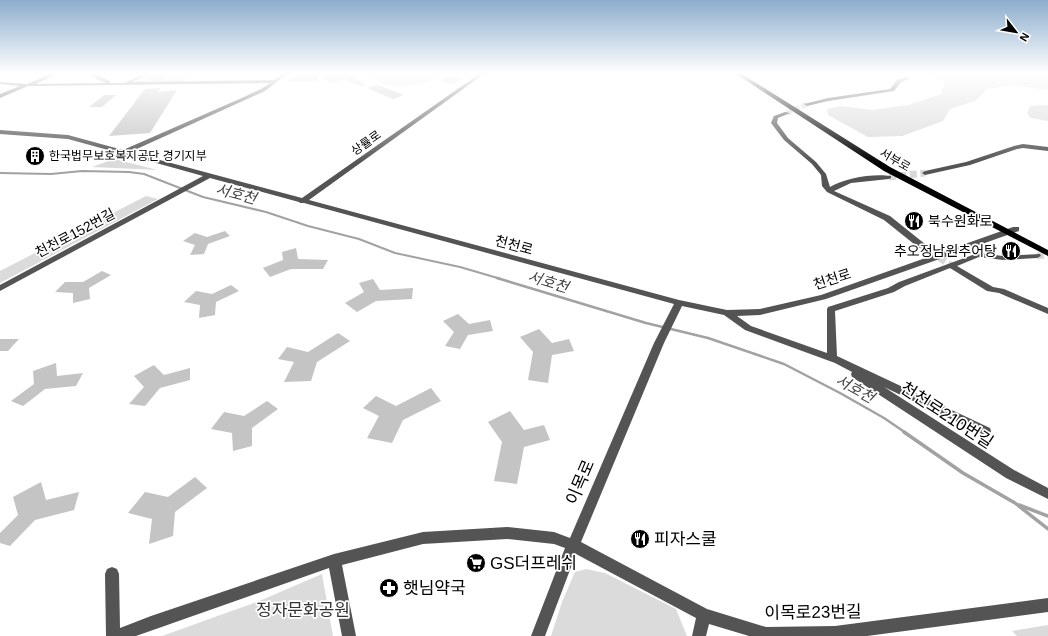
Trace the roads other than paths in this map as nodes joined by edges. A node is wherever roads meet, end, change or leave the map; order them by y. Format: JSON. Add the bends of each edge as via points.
{"nodes":[{"id":1,"x":233,"y":104,"type":"edge"},
{"id":2,"x":440,"y":104,"type":"edge"},
{"id":3,"x":785,"y":104,"type":"edge"},
{"id":4,"x":795,"y":104,"type":"edge"},
{"id":5,"x":787,"y":113,"type":"tunnel mouth"},
{"id":6,"x":0,"y":132,"type":"edge"},
{"id":7,"x":1048,"y":149,"type":"edge"},
{"id":8,"x":122,"y":152,"type":"junction"},
{"id":9,"x":925,"y":173,"type":"tunnel mouth"},
{"id":10,"x":208,"y":176,"type":"junction"},
{"id":11,"x":889,"y":177,"type":"tunnel mouth"},
{"id":12,"x":829,"y":191,"type":"junction"},
{"id":13,"x":302,"y":202,"type":"junction"},
{"id":14,"x":1016,"y":229,"type":"junction"},
{"id":15,"x":1008,"y":232,"type":"junction"},
{"id":16,"x":1048,"y":245,"type":"edge"},
{"id":17,"x":922,"y":246,"type":"tunnel mouth"},
{"id":18,"x":1048,"y":253,"type":"tunnel mouth"},
{"id":19,"x":1037,"y":256,"type":"tunnel mouth"},
{"id":20,"x":952,"y":266,"type":"junction"},
{"id":21,"x":0,"y":288,"type":"edge"},
{"id":22,"x":679,"y":303,"type":"junction"},
{"id":23,"x":1048,"y":311,"type":"edge"},
{"id":24,"x":727,"y":313,"type":"junction"},
{"id":25,"x":832,"y":358,"type":"junction"},
{"id":26,"x":986,"y":431,"type":"dead end"},
{"id":27,"x":1048,"y":494,"type":"edge"},
{"id":28,"x":573,"y":545,"type":"junction"},
{"id":29,"x":334,"y":560,"type":"junction"},
{"id":30,"x":112,"y":574,"type":"dead end"},
{"id":31,"x":1048,"y":605,"type":"edge"},
{"id":32,"x":704,"y":615,"type":"junction"},
{"id":33,"x":113,"y":636,"type":"edge"},
{"id":34,"x":118,"y":636,"type":"edge"},
{"id":35,"x":349,"y":636,"type":"edge"},
{"id":36,"x":538,"y":636,"type":"edge"},
{"id":37,"x":699,"y":636,"type":"edge"}],
"edges":[{"from":1,"to":8,"type":"street"},
{"from":2,"to":13,"type":"street","name":"상률로"},
{"from":3,"to":15,"type":"main road","name":"서부로","via":[[887,169]]},
{"from":4,"to":14,"type":"main road","name":"서부로","via":[[897,168]]},
{"from":5,"to":12,"type":"street","via":[[776,117],[774,123],[786,139],[824,175],[825,186]]},
{"from":6,"to":8,"type":"street","name":"천천로","via":[[68,137]]},
{"from":7,"to":9,"type":"street","via":[[1016,147],[968,164]]},
{"from":8,"to":10,"type":"street","name":"천천로"},
{"from":10,"to":13,"type":"street","name":"천천로"},
{"from":10,"to":21,"type":"street","name":"천천로152번길"},
{"from":11,"to":12,"type":"street","via":[[852,180]]},
{"from":12,"to":17,"type":"street","via":[[887,218]]},
{"from":13,"to":22,"type":"street","name":"천천로"},
{"from":14,"to":15,"type":"street","name":"천천로"},
{"from":14,"to":16,"type":"main road","name":"서부로"},
{"from":15,"to":18,"type":"main road","name":"서부로"},
{"from":15,"to":24,"type":"street","name":"천천로","via":[[823,297],[760,312]]},
{"from":19,"to":20,"type":"street","via":[[1002,258],[978,255]]},
{"from":20,"to":23,"type":"street","via":[[990,289],[1001,291]]},
{"from":20,"to":25,"type":"street","via":[[831,309]]},
{"from":22,"to":24,"type":"street","name":"천천로"},
{"from":22,"to":28,"type":"street","name":"이목로","via":[[659,343]]},
{"from":24,"to":25,"type":"street","name":"천천로210번길","via":[[748,328]]},
{"from":25,"to":26,"type":"street","name":"천천로210번길"},
{"from":25,"to":27,"type":"street","name":"천천로210번길","via":[[1010,474]]},
{"from":28,"to":29,"type":"street","name":"이목로23번길","via":[[554,538],[507,533],[423,538]]},
{"from":28,"to":32,"type":"street","name":"이목로23번길"},
{"from":28,"to":36,"type":"street","name":"이목로"},
{"from":29,"to":34,"type":"street","name":"이목로23번길"},
{"from":29,"to":35,"type":"street"},
{"from":30,"to":33,"type":"street"},
{"from":31,"to":32,"type":"street","name":"이목로23번길","via":[[835,634],[766,634]]},
{"from":32,"to":37,"type":"street"}]}
